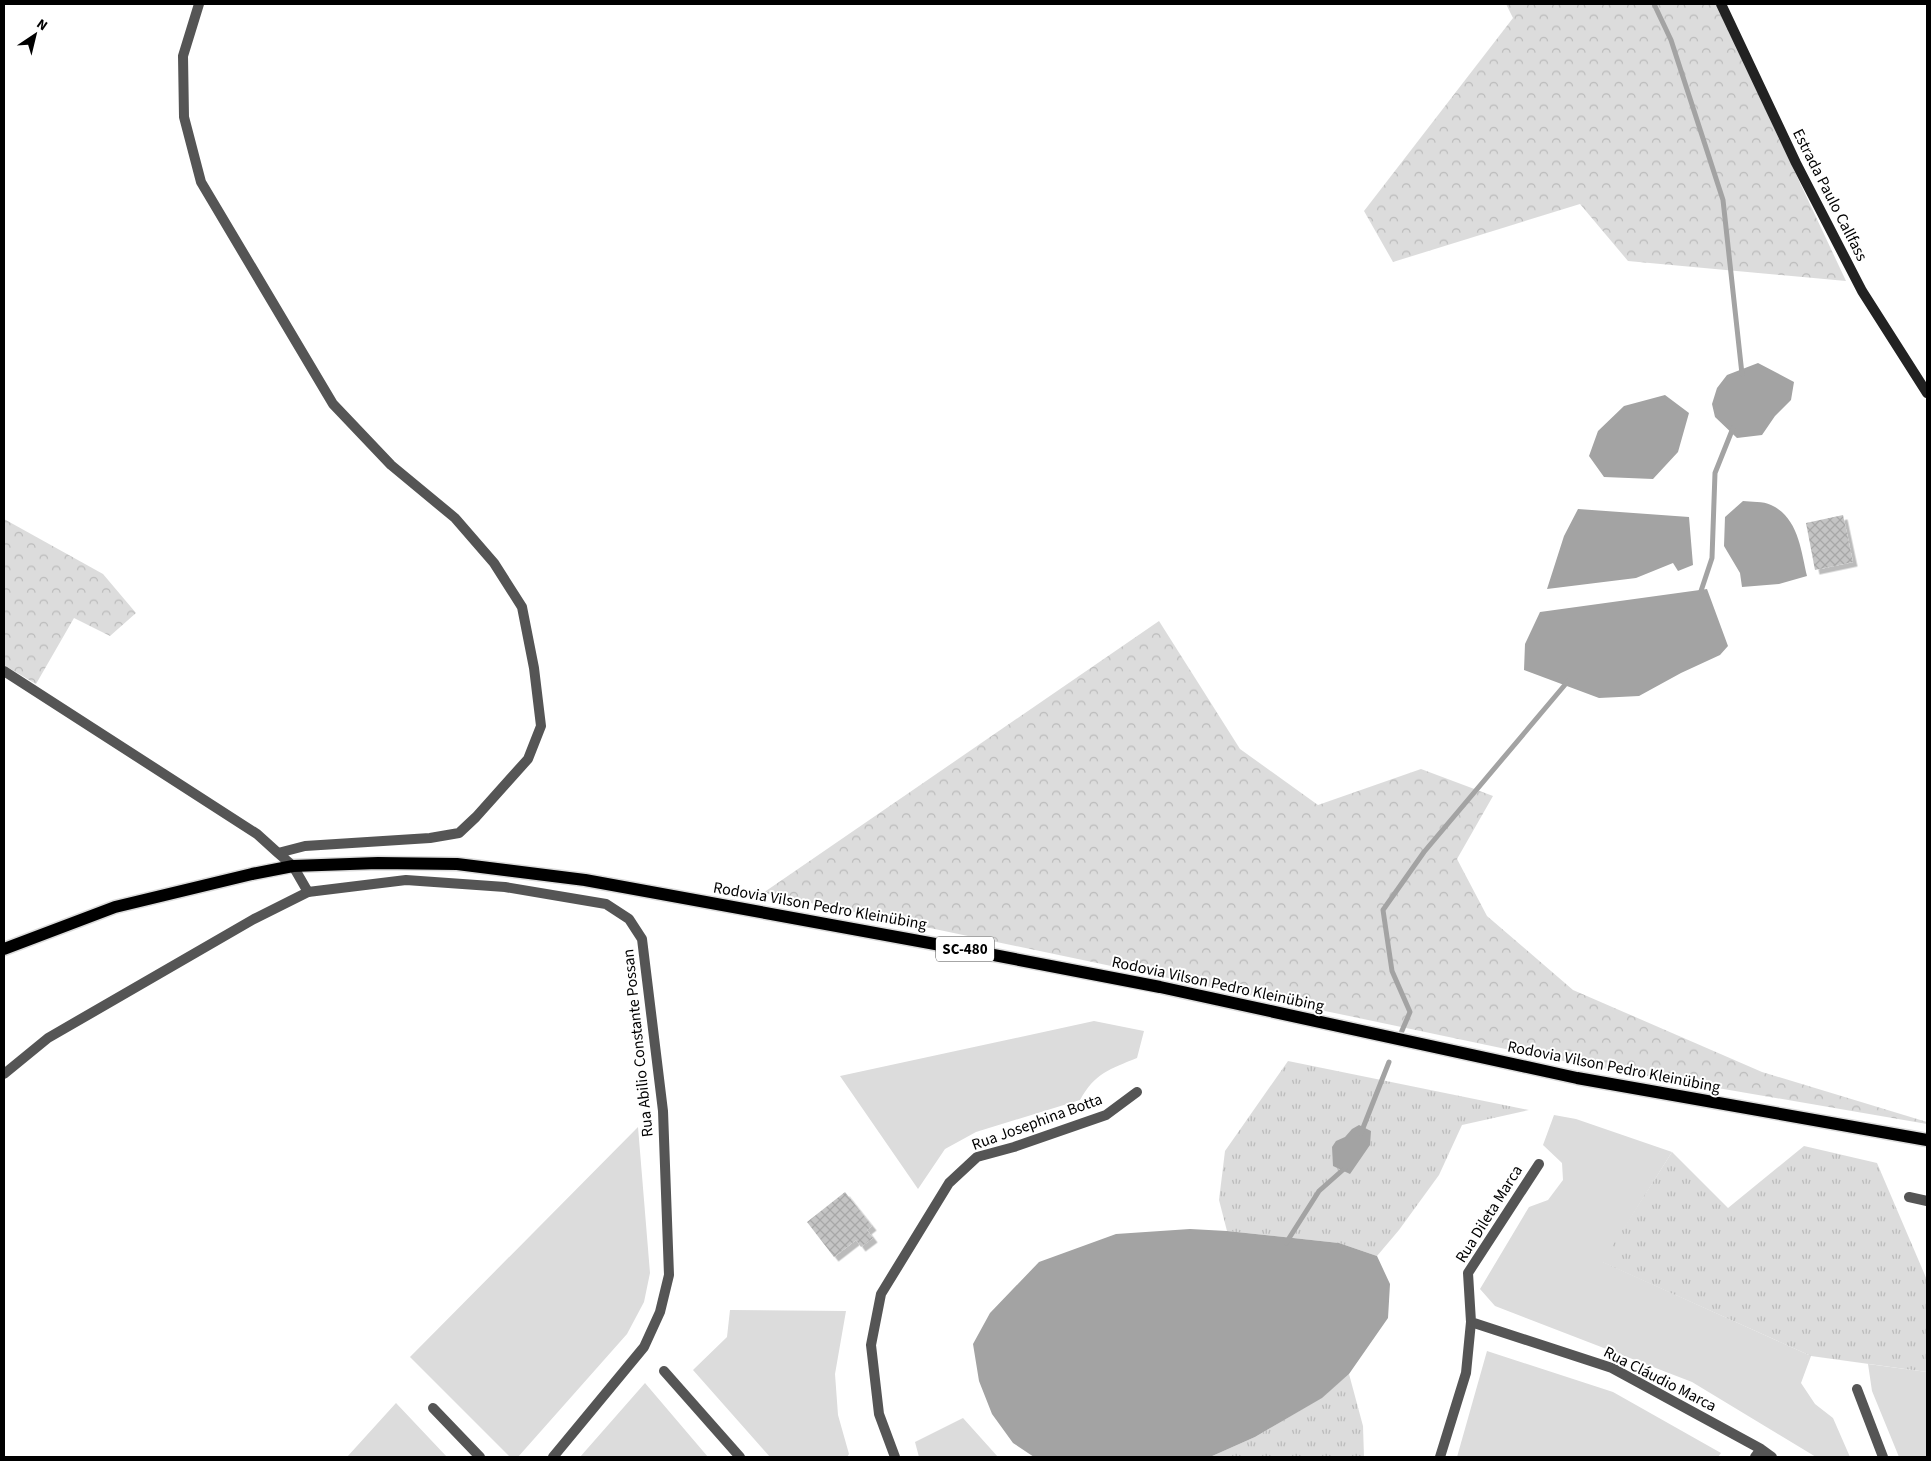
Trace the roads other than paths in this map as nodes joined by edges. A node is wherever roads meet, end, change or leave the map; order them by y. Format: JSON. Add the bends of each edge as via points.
{"nodes":[{"id":1,"x":200,"y":4,"type":"edge"},
{"id":2,"x":1721,"y":4,"type":"edge"},
{"id":3,"x":1927,"y":393,"type":"edge"},
{"id":4,"x":4,"y":671,"type":"edge"},
{"id":5,"x":278,"y":853,"type":"junction"},
{"id":6,"x":292,"y":866,"type":"junction"},
{"id":7,"x":308,"y":892,"type":"junction"},
{"id":8,"x":4,"y":949,"type":"edge"},
{"id":9,"x":4,"y":1074,"type":"edge"},
{"id":10,"x":1137,"y":1092,"type":"dead end"},
{"id":11,"x":1927,"y":1140,"type":"edge"},
{"id":12,"x":1539,"y":1164,"type":"dead end"},
{"id":13,"x":1908,"y":1197,"type":"dead end"},
{"id":14,"x":1927,"y":1201,"type":"edge"},
{"id":15,"x":1471,"y":1322,"type":"junction"},
{"id":16,"x":664,"y":1371,"type":"dead end"},
{"id":17,"x":1857,"y":1389,"type":"dead end"},
{"id":18,"x":433,"y":1408,"type":"dead end"},
{"id":19,"x":1758,"y":1453,"type":"edge"},
{"id":20,"x":480,"y":1457,"type":"edge"},
{"id":21,"x":553,"y":1457,"type":"edge"},
{"id":22,"x":740,"y":1457,"type":"edge"},
{"id":23,"x":895,"y":1457,"type":"edge"},
{"id":24,"x":1440,"y":1457,"type":"edge"},
{"id":25,"x":1772,"y":1457,"type":"edge"},
{"id":26,"x":1883,"y":1457,"type":"edge"}],
"edges":[{"from":1,"to":5,"type":"street","via":[[183,56],[184,117],[201,182],[334,404],[391,465],[455,518],[494,563],[522,607],[541,726],[528,759],[459,833],[430,838],[306,846]]},
{"from":2,"to":3,"type":"street","name":"Estrada Paulo Callfass","via":[[1796,163],[1862,291]]},
{"from":4,"to":5,"type":"street","via":[[257,834]]},
{"from":5,"to":6,"type":"street"},
{"from":6,"to":7,"type":"street"},
{"from":6,"to":8,"type":"main road","name":"Rodovia Vilson Pedro Kleinübing","number":"SC-480","via":[[115,907]]},
{"from":6,"to":11,"type":"main road","name":"Rodovia Vilson Pedro Kleinübing","number":"SC-480","via":[[457,864],[585,880],[1160,987],[1577,1078]]},
{"from":7,"to":9,"type":"street","name":"Rua Abilio Constante Possan","via":[[254,919],[48,1038]]},
{"from":7,"to":21,"type":"street","name":"Rua Abilio Constante Possan","via":[[406,880],[505,887],[606,904],[629,919],[642,939],[663,1111],[669,1275],[660,1312],[644,1347]]},
{"from":10,"to":23,"type":"street","name":"Rua Josephina Botta","via":[[1106,1115],[977,1157],[949,1183],[881,1294],[872,1336],[879,1414]]},
{"from":12,"to":15,"type":"street","name":"Rua Dileta Marca","via":[[1468,1273]]},
{"from":13,"to":14,"type":"street"},
{"from":15,"to":19,"type":"street","name":"Rua Cláudio Marca","via":[[1612,1368]]},
{"from":15,"to":24,"type":"street","name":"Rua Dileta Marca","via":[[1466,1373]]},
{"from":16,"to":22,"type":"street"},
{"from":17,"to":26,"type":"street"},
{"from":18,"to":20,"type":"street"},
{"from":19,"to":25,"type":"street","name":"Rua Cláudio Marca"}]}
